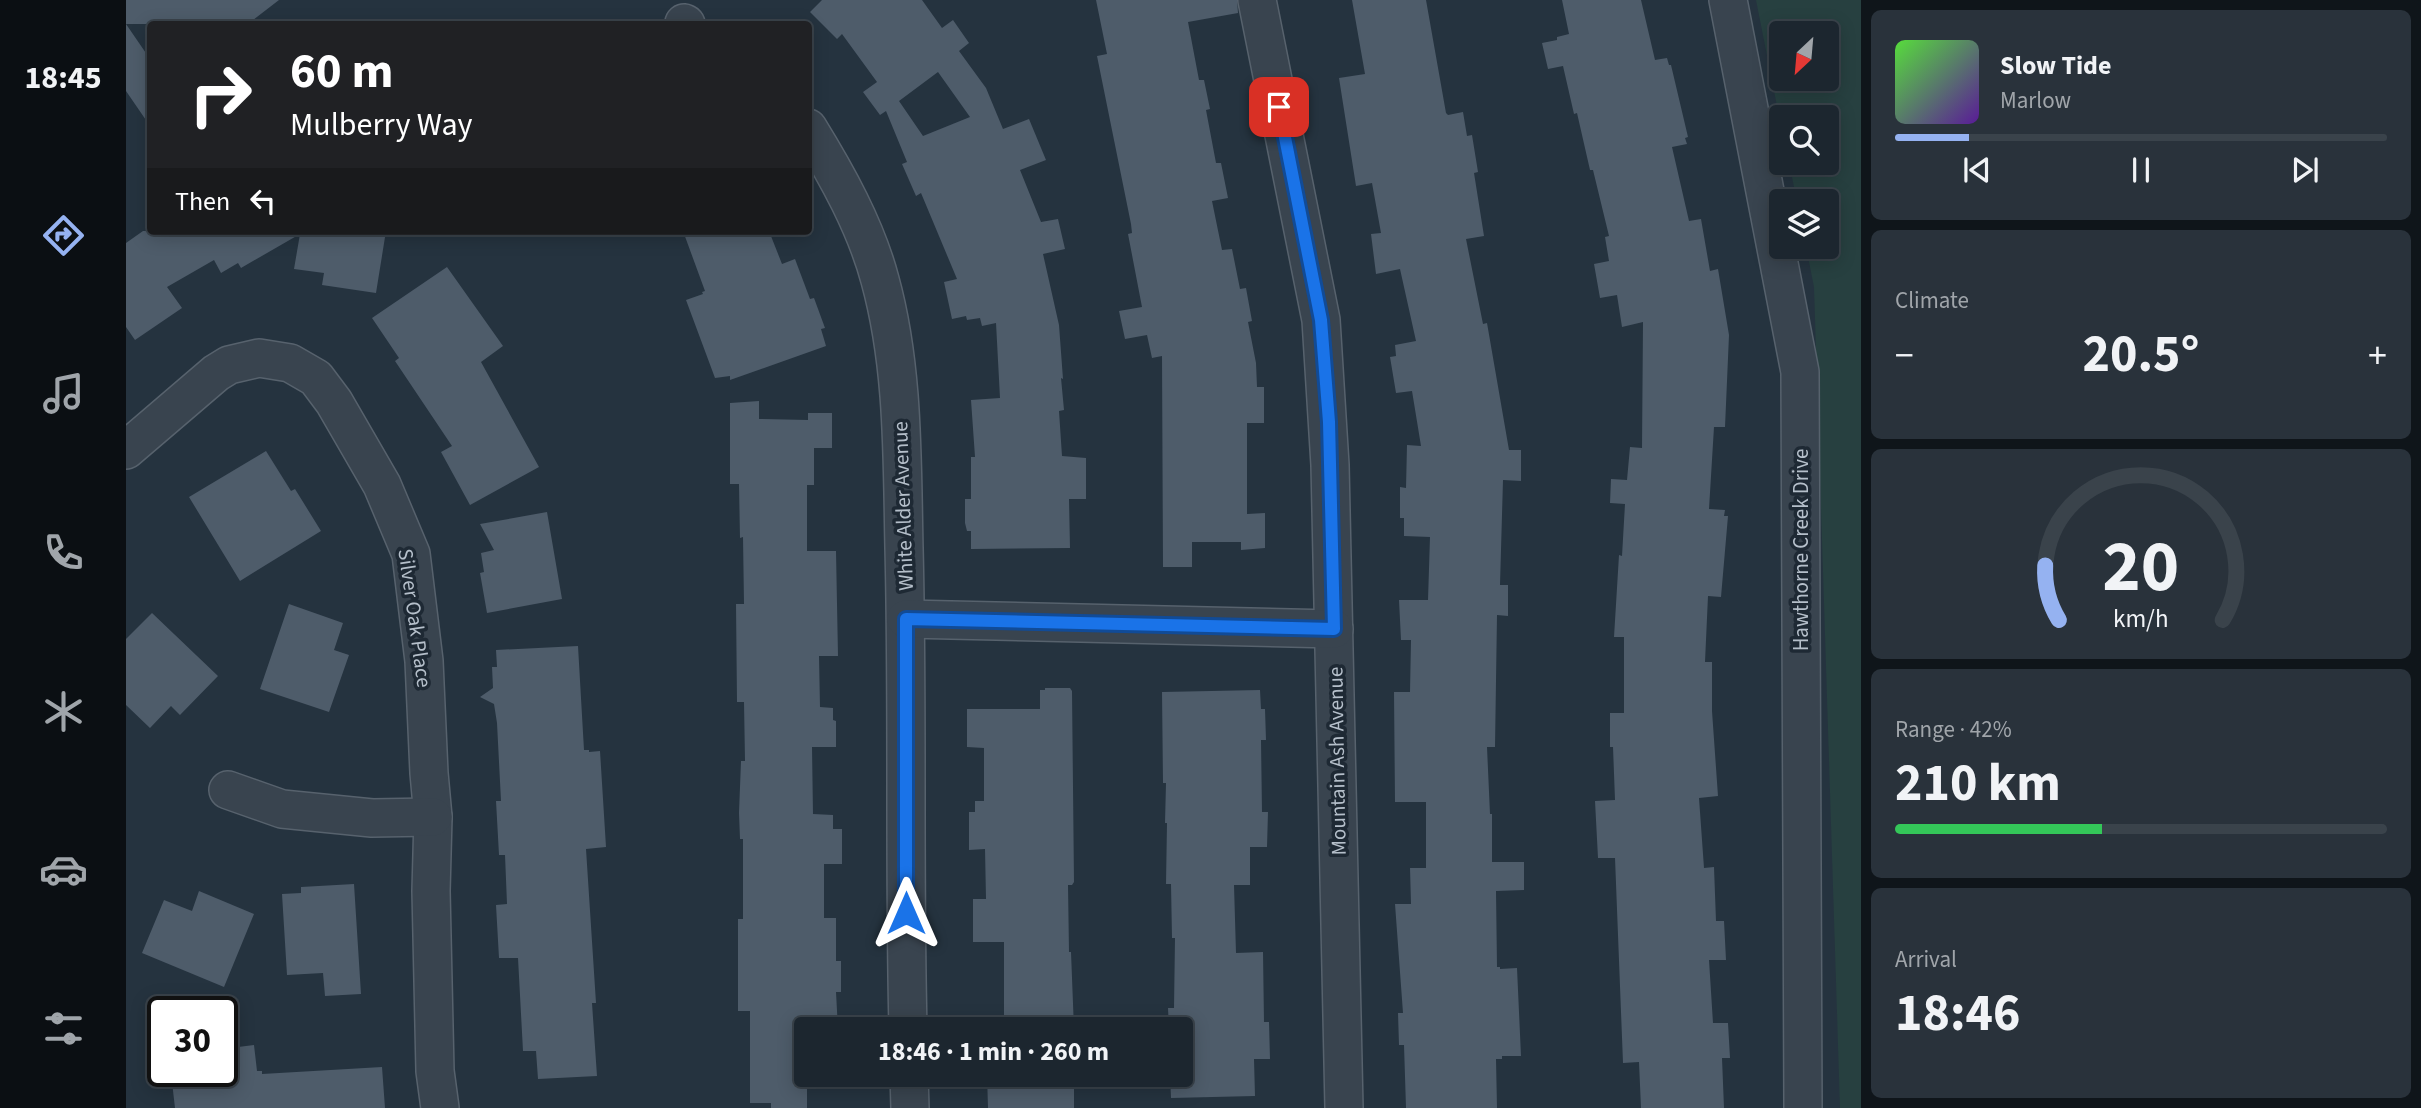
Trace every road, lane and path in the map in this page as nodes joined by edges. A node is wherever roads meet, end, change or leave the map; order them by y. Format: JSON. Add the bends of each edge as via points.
{"nodes":[{"id":1,"x":1257,"y":0,"type":"edge"},
{"id":2,"x":1728,"y":0,"type":"edge"},
{"id":3,"x":812,"y":135,"type":"edge"},
{"id":4,"x":126,"y":450,"type":"edge"},
{"id":5,"x":906,"y":619,"type":"junction"},
{"id":6,"x":1334,"y":629,"type":"junction"},
{"id":7,"x":228,"y":790,"type":"dead end"},
{"id":8,"x":433,"y":817,"type":"junction"},
{"id":9,"x":908,"y":1017,"type":"edge"},
{"id":10,"x":909,"y":1087,"type":"edge"},
{"id":11,"x":440,"y":1108,"type":"edge"},
{"id":12,"x":910,"y":1108,"type":"edge"},
{"id":13,"x":1344,"y":1108,"type":"edge"},
{"id":14,"x":1803,"y":1108,"type":"edge"}],
"edges":[{"from":1,"to":6,"type":"street","name":"Mountain Ash Avenue","via":[[1321,320],[1329,422]]},
{"from":2,"to":14,"type":"street","name":"Hawthorne Creek Drive","via":[[1800,372]]},
{"from":3,"to":5,"type":"street","name":"White Alder Avenue","via":[[865,237],[888,309],[900,415]]},
{"from":4,"to":8,"type":"street","name":"Silver Oak Place","via":[[229,365],[259,358],[290,363],[326,389],[382,485],[411,554],[424,661]]},
{"from":5,"to":6,"type":"street"},
{"from":5,"to":9,"type":"street","name":"White Alder Avenue"},
{"from":6,"to":13,"type":"street","name":"Mountain Ash Avenue"},
{"from":7,"to":8,"type":"street","via":[[282,809],[372,818]]},
{"from":8,"to":11,"type":"street","name":"Silver Oak Place","via":[[434,1029]]},
{"from":10,"to":12,"type":"street"}]}
